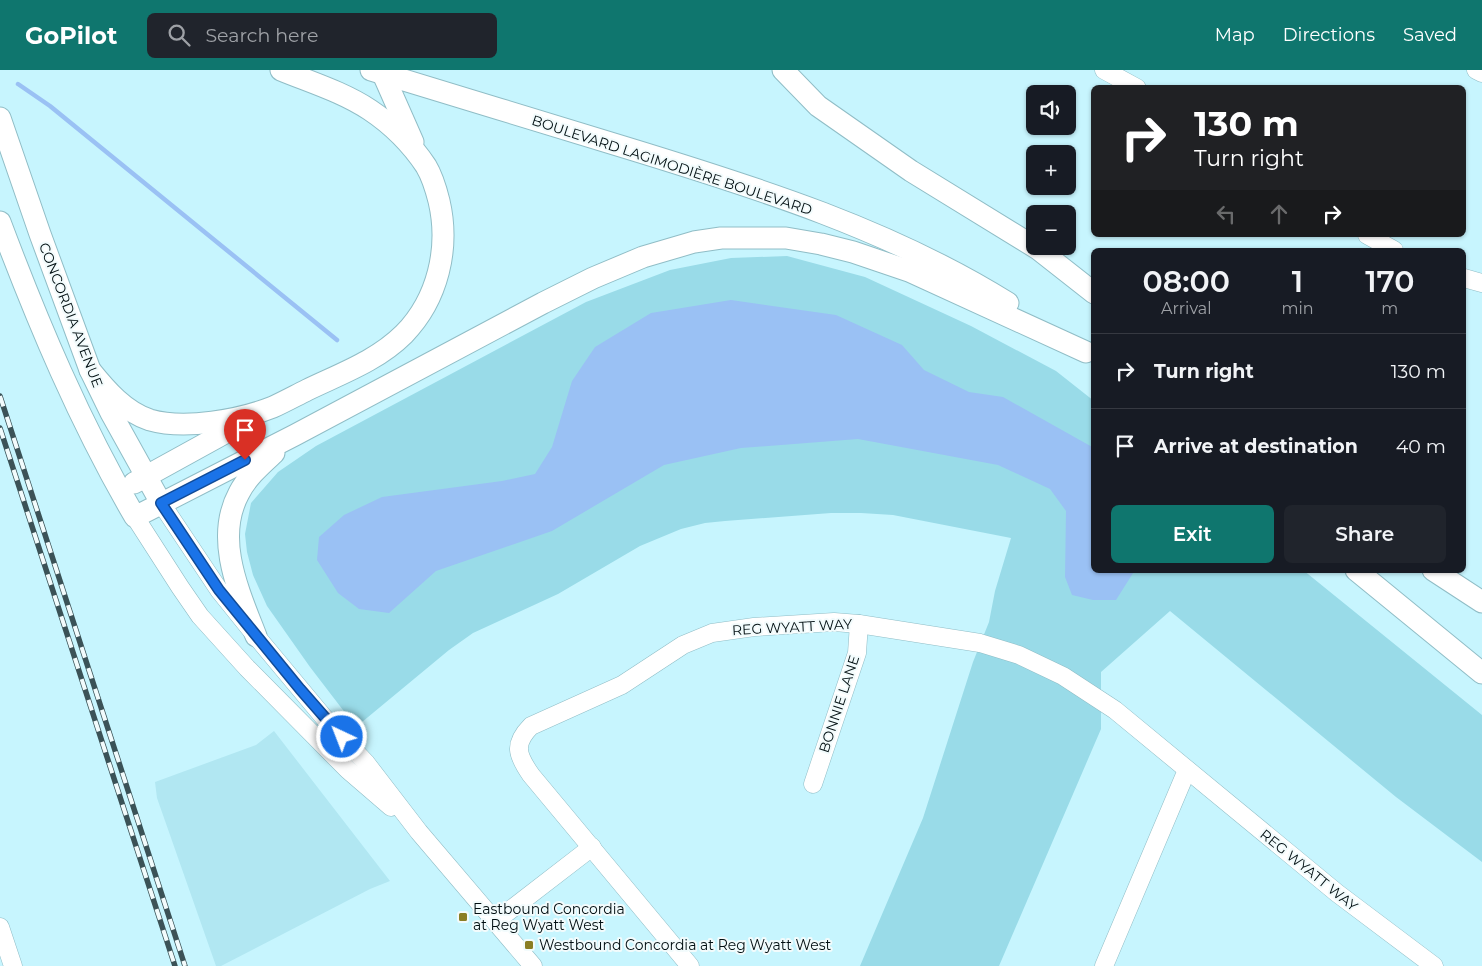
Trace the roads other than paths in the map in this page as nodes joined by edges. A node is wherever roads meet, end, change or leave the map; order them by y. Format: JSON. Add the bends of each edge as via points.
{"nodes":[{"id":1,"x":281,"y":70,"type":"edge"},
{"id":2,"x":783,"y":70,"type":"edge"},
{"id":3,"x":1104,"y":70,"type":"edge"},
{"id":4,"x":1476,"y":70,"type":"edge"},
{"id":5,"x":377,"y":72,"type":"edge"},
{"id":6,"x":1482,"y":73,"type":"edge"},
{"id":7,"x":1132,"y":85,"type":"edge"},
{"id":8,"x":0,"y":118,"type":"edge"},
{"id":9,"x":419,"y":158,"type":"junction"},
{"id":10,"x":0,"y":222,"type":"edge"},
{"id":11,"x":1371,"y":237,"type":"edge"},
{"id":12,"x":1390,"y":248,"type":"edge"},
{"id":13,"x":1466,"y":279,"type":"edge"},
{"id":14,"x":1482,"y":283,"type":"edge"},
{"id":15,"x":1091,"y":291,"type":"edge"},
{"id":16,"x":1090,"y":355,"type":"edge"},
{"id":17,"x":90,"y":370,"type":"junction"},
{"id":18,"x":272,"y":407,"type":"junction"},
{"id":19,"x":295,"y":435,"type":"junction"},
{"id":20,"x":145,"y":477,"type":"junction"},
{"id":21,"x":120,"y":491,"type":"junction"},
{"id":22,"x":161,"y":503,"type":"junction"},
{"id":23,"x":135,"y":517,"type":"junction"},
{"id":24,"x":1360,"y":573,"type":"edge"},
{"id":25,"x":1438,"y":573,"type":"edge"},
{"id":26,"x":1450,"y":573,"type":"edge"},
{"id":27,"x":1482,"y":600,"type":"edge"},
{"id":28,"x":859,"y":624,"type":"junction"},
{"id":29,"x":256,"y":636,"type":"junction"},
{"id":30,"x":1482,"y":673,"type":"edge"},
{"id":31,"x":1187,"y":770,"type":"junction"},
{"id":32,"x":813,"y":784,"type":"dead end"},
{"id":33,"x":419,"y":832,"type":"junction"},
{"id":34,"x":592,"y":847,"type":"junction"},
{"id":35,"x":496,"y":921,"type":"junction"},
{"id":36,"x":0,"y":927,"type":"edge"},
{"id":37,"x":13,"y":966,"type":"edge"},
{"id":38,"x":533,"y":966,"type":"edge"},
{"id":39,"x":690,"y":966,"type":"edge"},
{"id":40,"x":1104,"y":966,"type":"edge"},
{"id":41,"x":1434,"y":966,"type":"edge"}],
"edges":[{"from":1,"to":9,"type":"main road","via":[[370,110]]},
{"from":2,"to":15,"type":"main road","via":[[818,106],[1038,249]]},
{"from":3,"to":7,"type":"street"},
{"from":4,"to":6,"type":"street"},
{"from":5,"to":9,"type":"main road"},
{"from":5,"to":16,"type":"main road","name":"BOULEVARD LAGIMODIÈRE BOULEVARD","via":[[680,164],[799,204],[924,257],[996,296]]},
{"from":8,"to":17,"type":"main road","name":"CONCORDIA AVENUE"},
{"from":9,"to":18,"type":"main road","via":[[427,167],[436,190],[444,240],[432,292],[419,316],[404,334],[370,360]]},
{"from":10,"to":21,"type":"main road","name":"CONCORDIA AVENUE","via":[[70,392]]},
{"from":11,"to":12,"type":"street"},
{"from":13,"to":14,"type":"street"},
{"from":16,"to":19,"type":"main road","via":[[909,271],[853,252],[786,238],[722,238],[694,242],[651,255],[593,278]]},
{"from":17,"to":18,"type":"main road","via":[[119,402],[150,420],[198,424]]},
{"from":17,"to":20,"type":"main road","name":"CONCORDIA AVENUE"},
{"from":18,"to":20,"type":"main road"},
{"from":19,"to":22,"type":"main road"},
{"from":19,"to":29,"type":"main road","via":[[245,483],[228,529],[234,572]]},
{"from":20,"to":21,"type":"main road"},
{"from":20,"to":22,"type":"main road","name":"CONCORDIA AVENUE"},
{"from":21,"to":23,"type":"main road","name":"CONCORDIA AVENUE"},
{"from":22,"to":23,"type":"main road"},
{"from":22,"to":29,"type":"street","via":[[219,590]]},
{"from":23,"to":33,"type":"street","via":[[200,616],[348,770]]},
{"from":24,"to":30,"type":"main road"},
{"from":25,"to":27,"type":"main road"},
{"from":26,"to":27,"type":"main road"},
{"from":28,"to":31,"type":"street","name":"REG WYATT WAY","via":[[980,644],[1020,656],[1063,676],[1115,710]]},
{"from":28,"to":32,"type":"street","name":"BONNIE LANE","via":[[857,652]]},
{"from":28,"to":34,"type":"street","name":"REG WYATT WAY","via":[[796,624],[712,633],[683,645],[622,685],[531,726],[521,736],[518,751],[524,766]]},
{"from":29,"to":33,"type":"street","via":[[366,763]]},
{"from":31,"to":40,"type":"street"},
{"from":31,"to":41,"type":"street","name":"REG WYATT WAY"},
{"from":33,"to":35,"type":"street"},
{"from":34,"to":35,"type":"street"},
{"from":34,"to":39,"type":"street","name":"REG WYATT WAY"},
{"from":35,"to":38,"type":"street"},
{"from":36,"to":37,"type":"street"}]}
